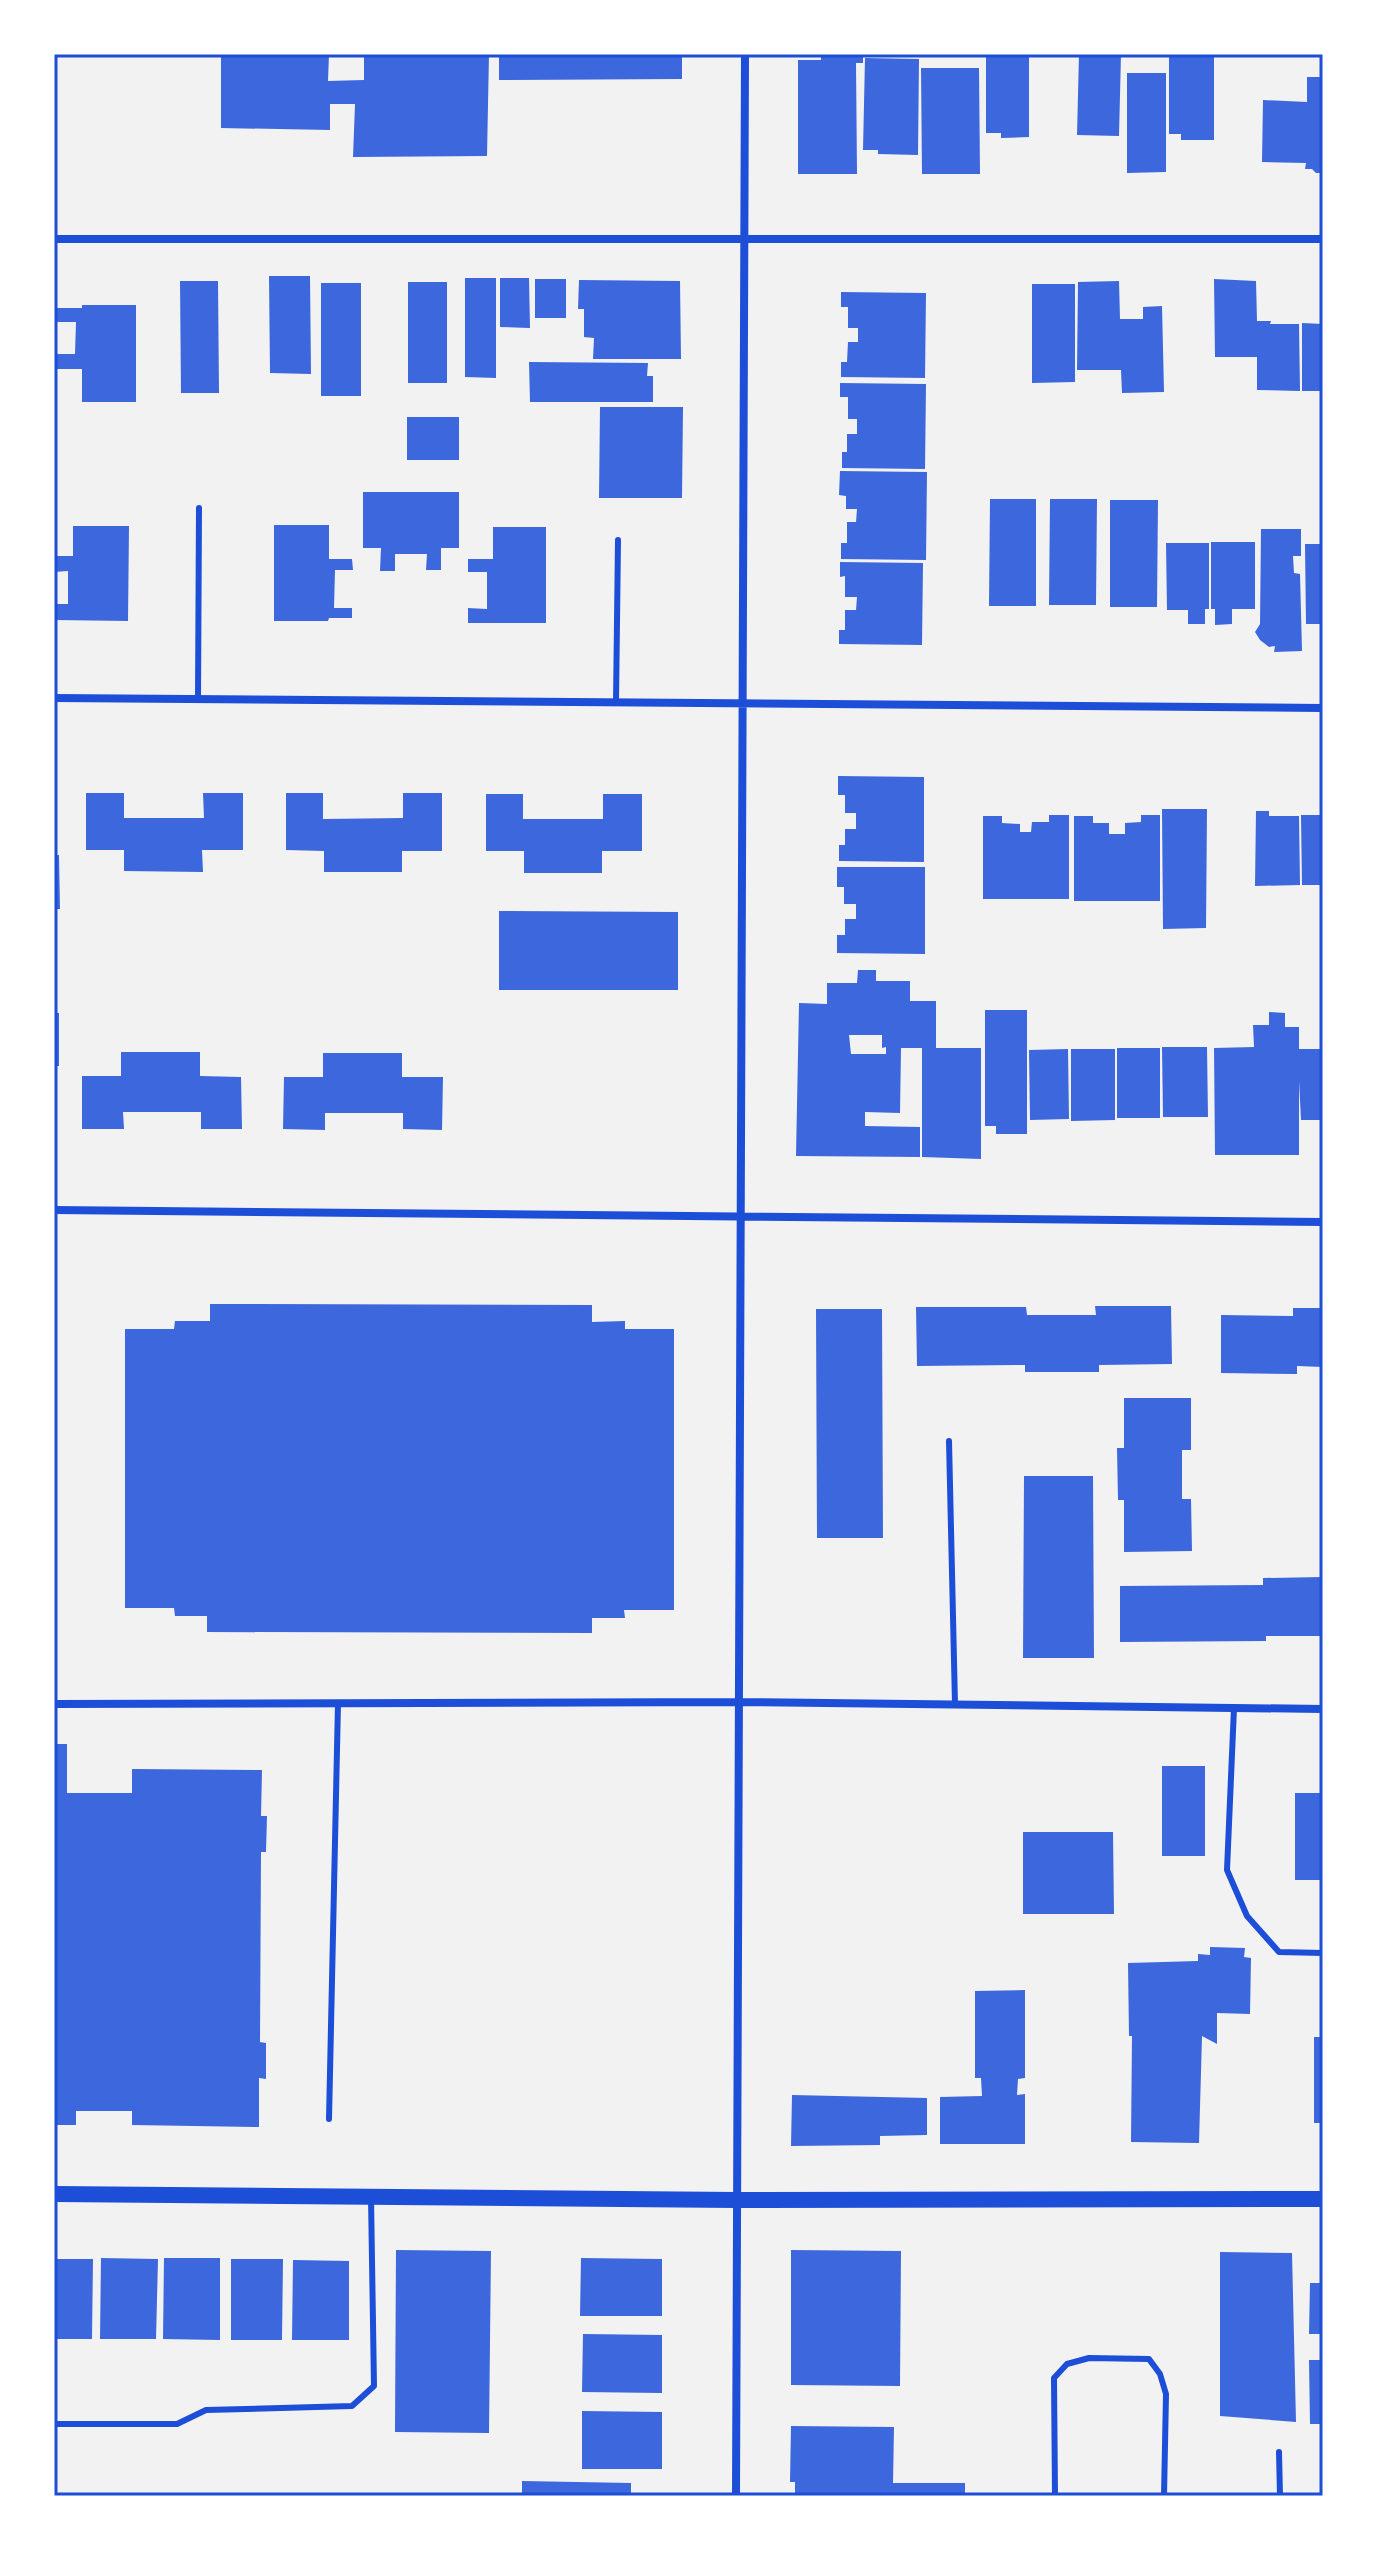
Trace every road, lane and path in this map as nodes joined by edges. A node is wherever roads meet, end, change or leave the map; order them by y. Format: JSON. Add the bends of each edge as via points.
{"nodes":[{"id":1,"x":745,"y":54,"type":"edge"},
{"id":2,"x":54,"y":239,"type":"edge"},
{"id":3,"x":744,"y":239,"type":"junction"},
{"id":4,"x":1323,"y":239,"type":"edge"},
{"id":5,"x":199,"y":508,"type":"dead end"},
{"id":6,"x":618,"y":540,"type":"dead end"},
{"id":7,"x":54,"y":698,"type":"edge"},
{"id":8,"x":198,"y":699,"type":"junction"},
{"id":9,"x":616,"y":702,"type":"junction"},
{"id":10,"x":742,"y":703,"type":"junction"},
{"id":11,"x":1323,"y":708,"type":"edge"},
{"id":12,"x":54,"y":1210,"type":"edge"},
{"id":13,"x":740,"y":1217,"type":"junction"},
{"id":14,"x":1323,"y":1222,"type":"edge"},
{"id":15,"x":949,"y":1441,"type":"dead end"},
{"id":16,"x":738,"y":1702,"type":"junction"},
{"id":17,"x":338,"y":1703,"type":"junction"},
{"id":18,"x":54,"y":1704,"type":"edge"},
{"id":19,"x":955,"y":1704,"type":"junction"},
{"id":20,"x":1234,"y":1708,"type":"junction"},
{"id":21,"x":1323,"y":1709,"type":"edge"},
{"id":22,"x":1323,"y":1953,"type":"edge"},
{"id":23,"x":329,"y":2119,"type":"dead end"},
{"id":24,"x":54,"y":2194,"type":"edge"},
{"id":25,"x":371,"y":2197,"type":"junction"},
{"id":26,"x":1323,"y":2199,"type":"edge"},
{"id":27,"x":736,"y":2200,"type":"junction"},
{"id":28,"x":54,"y":2424,"type":"edge"},
{"id":29,"x":1279,"y":2452,"type":"dead end"},
{"id":30,"x":736,"y":2496,"type":"edge"},
{"id":31,"x":1055,"y":2496,"type":"edge"},
{"id":32,"x":1164,"y":2496,"type":"edge"},
{"id":33,"x":1280,"y":2496,"type":"edge"}],
"edges":[{"from":1,"to":3,"type":"street"},
{"from":2,"to":3,"type":"street"},
{"from":3,"to":4,"type":"street"},
{"from":3,"to":10,"type":"street"},
{"from":5,"to":8,"type":"lane"},
{"from":6,"to":9,"type":"lane"},
{"from":7,"to":8,"type":"street"},
{"from":8,"to":9,"type":"street"},
{"from":9,"to":10,"type":"street"},
{"from":10,"to":11,"type":"street"},
{"from":10,"to":13,"type":"street"},
{"from":12,"to":13,"type":"street"},
{"from":13,"to":14,"type":"street"},
{"from":13,"to":16,"type":"street"},
{"from":15,"to":19,"type":"lane"},
{"from":16,"to":17,"type":"street"},
{"from":16,"to":19,"type":"street"},
{"from":16,"to":27,"type":"street"},
{"from":17,"to":18,"type":"street"},
{"from":17,"to":23,"type":"lane"},
{"from":19,"to":20,"type":"street"},
{"from":20,"to":21,"type":"street"},
{"from":20,"to":22,"type":"lane","via":[[1227,1870],[1247,1916],[1279,1952]]},
{"from":24,"to":25,"type":"main road"},
{"from":25,"to":27,"type":"main road"},
{"from":25,"to":28,"type":"lane","via":[[374,2386],[352,2406],[206,2410],[177,2424]]},
{"from":26,"to":27,"type":"main road"},
{"from":27,"to":30,"type":"street"},
{"from":29,"to":33,"type":"lane"},
{"from":31,"to":32,"type":"lane","via":[[1054,2378],[1067,2364],[1089,2358],[1149,2359],[1160,2374],[1166,2394]]}]}
